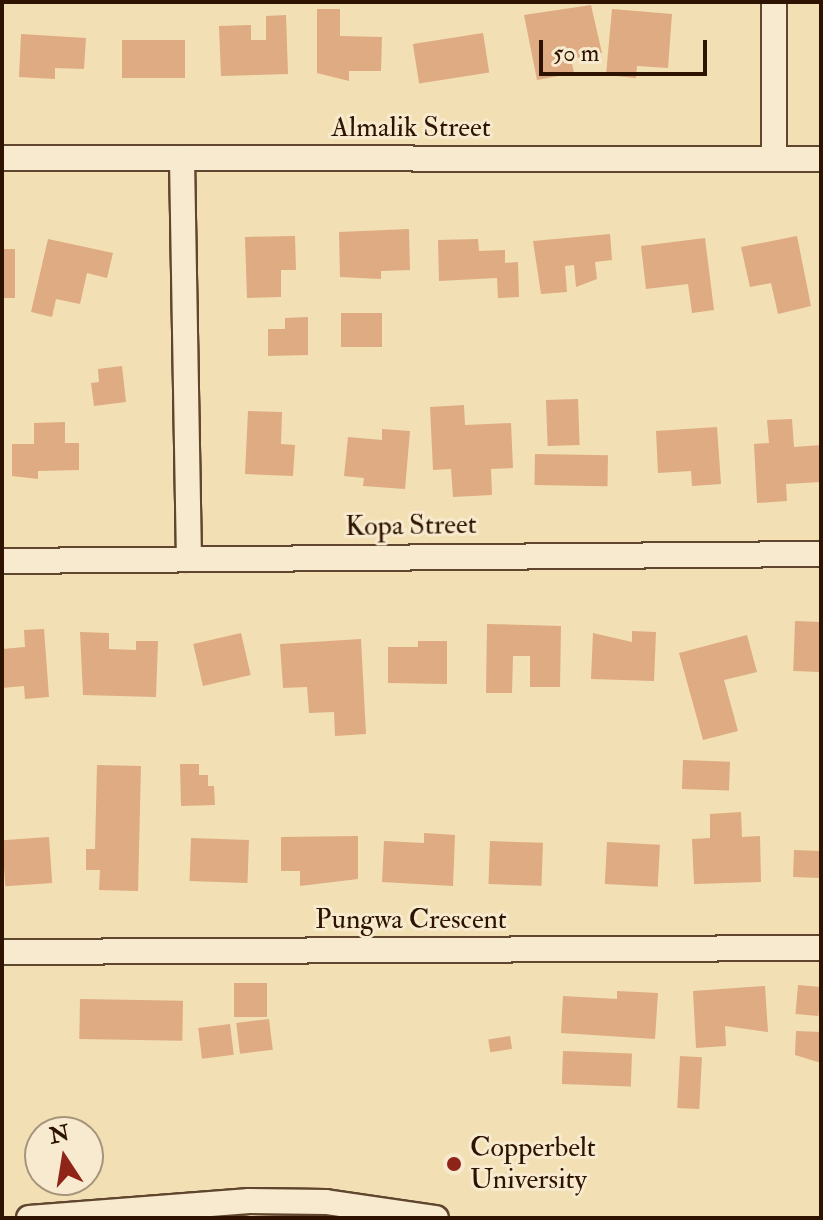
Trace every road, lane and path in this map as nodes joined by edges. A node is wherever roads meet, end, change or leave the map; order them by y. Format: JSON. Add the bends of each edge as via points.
{"nodes":[{"id":1,"x":774,"y":2,"type":"edge"},
{"id":2,"x":2,"y":158,"type":"edge"},
{"id":3,"x":774,"y":158,"type":"junction"},
{"id":4,"x":182,"y":159,"type":"junction"},
{"id":5,"x":821,"y":159,"type":"edge"},
{"id":6,"x":821,"y":554,"type":"edge"},
{"id":7,"x":189,"y":559,"type":"junction"},
{"id":8,"x":2,"y":561,"type":"edge"},
{"id":9,"x":821,"y":948,"type":"edge"},
{"id":10,"x":2,"y":952,"type":"edge"},
{"id":11,"x":29,"y":1218,"type":"edge"},
{"id":12,"x":436,"y":1218,"type":"edge"}],
"edges":[{"from":1,"to":3,"type":"street"},
{"from":2,"to":4,"type":"street","name":"Almalik Street"},
{"from":3,"to":4,"type":"street","name":"Almalik Street"},
{"from":3,"to":5,"type":"street","name":"Almalik Street"},
{"from":4,"to":7,"type":"street"},
{"from":6,"to":7,"type":"street","name":"Kopa Street"},
{"from":7,"to":8,"type":"street","name":"Kopa Street"},
{"from":9,"to":10,"type":"street","name":"Pungwa Crescent"},
{"from":11,"to":12,"type":"street","via":[[249,1201],[326,1202]]}]}
